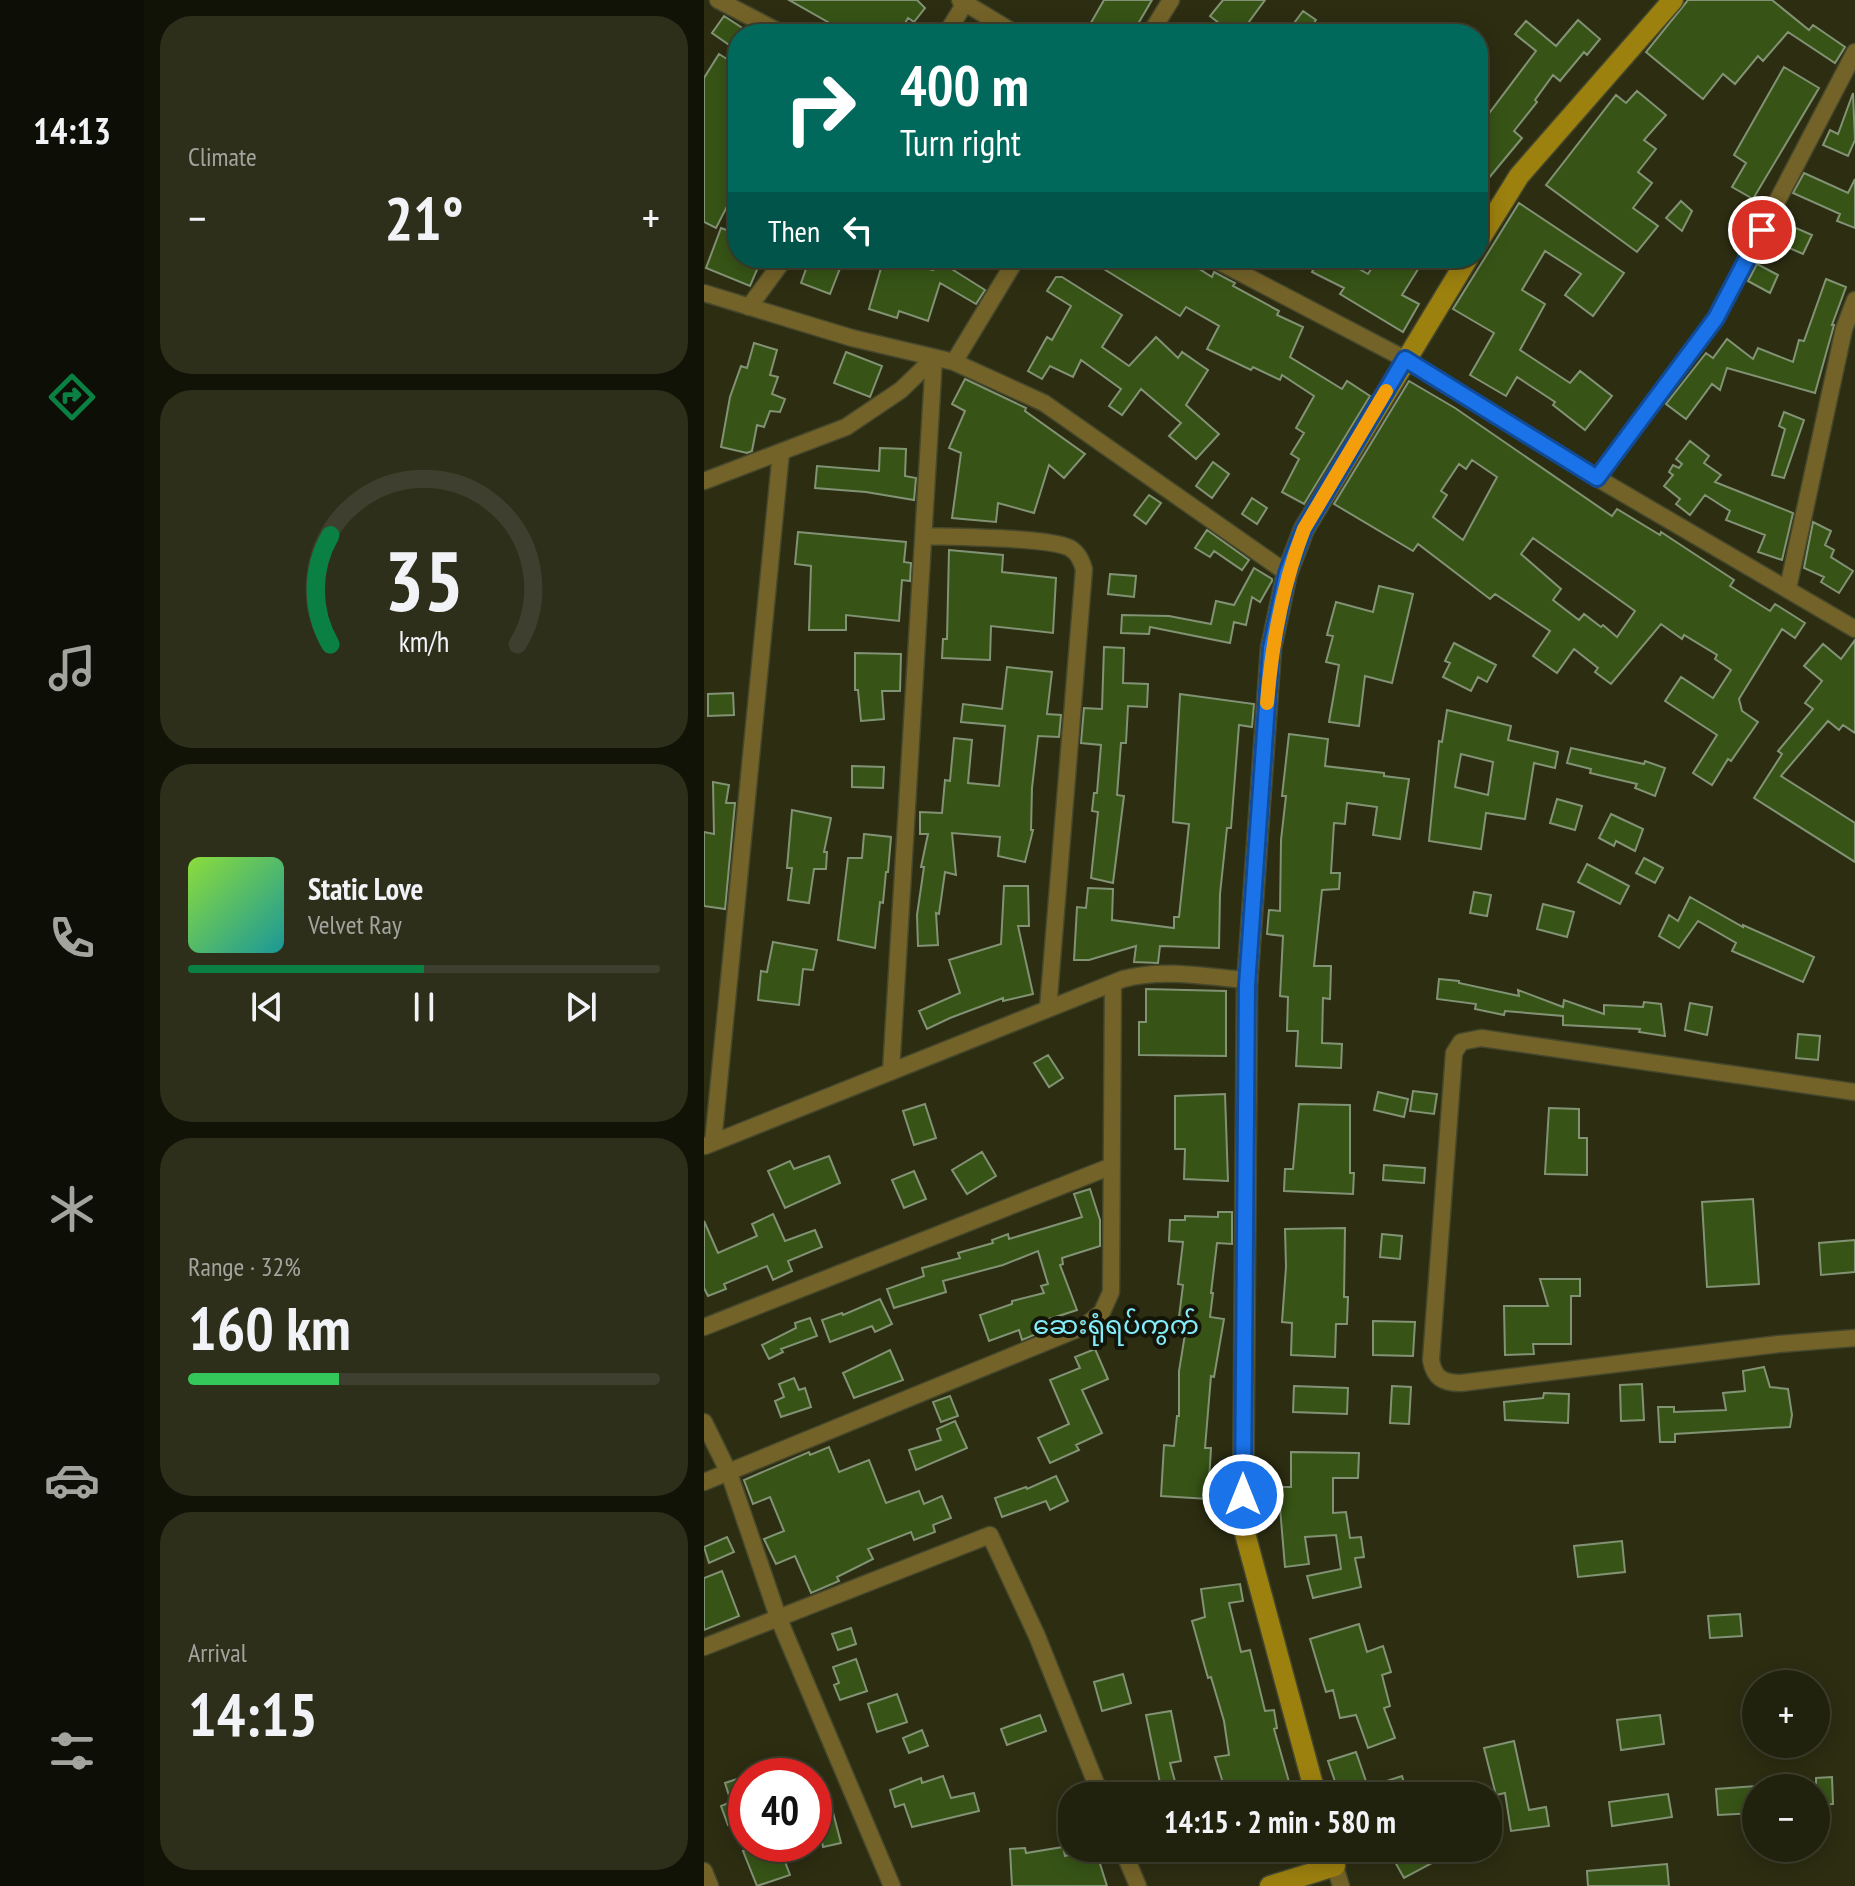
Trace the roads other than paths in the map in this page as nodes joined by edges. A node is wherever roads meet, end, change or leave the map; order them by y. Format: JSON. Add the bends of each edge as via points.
{"nodes":[{"id":1,"x":718,"y":0,"type":"edge"},
{"id":2,"x":1171,"y":0,"type":"edge"},
{"id":3,"x":964,"y":1,"type":"edge"},
{"id":4,"x":1669,"y":1,"type":"edge"},
{"id":5,"x":764,"y":24,"type":"edge"},
{"id":6,"x":951,"y":24,"type":"edge"},
{"id":7,"x":1000,"y":24,"type":"edge"},
{"id":8,"x":1156,"y":24,"type":"edge"},
{"id":9,"x":1855,"y":52,"type":"edge"},
{"id":10,"x":1488,"y":226,"type":"edge"},
{"id":11,"x":778,"y":268,"type":"edge"},
{"id":12,"x":1011,"y":268,"type":"edge"},
{"id":13,"x":1231,"y":268,"type":"edge"},
{"id":14,"x":1462,"y":268,"type":"edge"},
{"id":15,"x":704,"y":293,"type":"edge"},
{"id":16,"x":1855,"y":300,"type":"edge"},
{"id":17,"x":749,"y":307,"type":"junction"},
{"id":18,"x":934,"y":358,"type":"junction"},
{"id":19,"x":1405,"y":359,"type":"junction"},
{"id":20,"x":954,"y":362,"type":"junction"},
{"id":21,"x":781,"y":452,"type":"junction"},
{"id":22,"x":1597,"y":478,"type":"junction"},
{"id":23,"x":704,"y":481,"type":"edge"},
{"id":24,"x":924,"y":536,"type":"junction"},
{"id":25,"x":1287,"y":573,"type":"junction"},
{"id":26,"x":1788,"y":588,"type":"junction"},
{"id":27,"x":1855,"y":629,"type":"edge"},
{"id":28,"x":1247,"y":980,"type":"junction"},
{"id":29,"x":1113,"y":983,"type":"junction"},
{"id":30,"x":1048,"y":1009,"type":"junction"},
{"id":31,"x":891,"y":1072,"type":"junction"},
{"id":32,"x":1855,"y":1092,"type":"edge"},
{"id":33,"x":709,"y":1144,"type":"edge"},
{"id":34,"x":1112,"y":1166,"type":"junction"},
{"id":35,"x":704,"y":1327,"type":"edge"},
{"id":36,"x":1855,"y":1338,"type":"edge"},
{"id":37,"x":704,"y":1422,"type":"edge"},
{"id":38,"x":729,"y":1473,"type":"junction"},
{"id":39,"x":704,"y":1482,"type":"edge"},
{"id":40,"x":778,"y":1617,"type":"junction"},
{"id":41,"x":704,"y":1647,"type":"edge"},
{"id":42,"x":1095,"y":1782,"type":"edge"},
{"id":43,"x":1312,"y":1782,"type":"edge"},
{"id":44,"x":1128,"y":1862,"type":"edge"},
{"id":45,"x":1335,"y":1867,"type":"edge"},
{"id":46,"x":704,"y":1871,"type":"edge"},
{"id":47,"x":710,"y":1886,"type":"edge"},
{"id":48,"x":892,"y":1886,"type":"edge"},
{"id":49,"x":1138,"y":1886,"type":"edge"},
{"id":50,"x":1270,"y":1886,"type":"edge"}],
"edges":[{"from":1,"to":5,"type":"street"},
{"from":2,"to":8,"type":"street"},
{"from":3,"to":6,"type":"street"},
{"from":3,"to":7,"type":"street"},
{"from":4,"to":10,"type":"street","via":[[1519,176]]},
{"from":9,"to":22,"type":"street","via":[[1716,318]]},
{"from":11,"to":17,"type":"street"},
{"from":12,"to":20,"type":"street"},
{"from":13,"to":19,"type":"street"},
{"from":14,"to":19,"type":"street"},
{"from":15,"to":17,"type":"street"},
{"from":16,"to":26,"type":"street","via":[[1844,329]]},
{"from":17,"to":18,"type":"street"},
{"from":18,"to":20,"type":"street"},
{"from":18,"to":21,"type":"street","via":[[901,390],[846,427]]},
{"from":18,"to":24,"type":"street"},
{"from":19,"to":22,"type":"street"},
{"from":19,"to":25,"type":"street","via":[[1304,529]]},
{"from":20,"to":25,"type":"street","via":[[1044,403]]},
{"from":21,"to":23,"type":"street"},
{"from":21,"to":33,"type":"street"},
{"from":22,"to":26,"type":"street"},
{"from":24,"to":30,"type":"street","via":[[1047,542],[1068,547],[1084,569]]},
{"from":24,"to":31,"type":"street"},
{"from":25,"to":28,"type":"street","via":[[1271,648]]},
{"from":26,"to":27,"type":"street"},
{"from":28,"to":29,"type":"street","via":[[1143,974]]},
{"from":28,"to":43,"type":"street","via":[[1243,1526]]},
{"from":29,"to":30,"type":"street"},
{"from":29,"to":34,"type":"street"},
{"from":30,"to":31,"type":"street"},
{"from":31,"to":33,"type":"street"},
{"from":32,"to":36,"type":"street","via":[[1481,1038],[1461,1042],[1454,1053],[1431,1360],[1439,1379],[1461,1383]]},
{"from":34,"to":35,"type":"street"},
{"from":34,"to":38,"type":"street","via":[[1111,1292],[1096,1318]]},
{"from":37,"to":38,"type":"street"},
{"from":38,"to":39,"type":"street"},
{"from":38,"to":40,"type":"street"},
{"from":40,"to":41,"type":"street"},
{"from":40,"to":42,"type":"street","via":[[990,1535]]},
{"from":40,"to":48,"type":"street"},
{"from":44,"to":49,"type":"street"},
{"from":45,"to":50,"type":"street"},
{"from":46,"to":47,"type":"street"}]}
